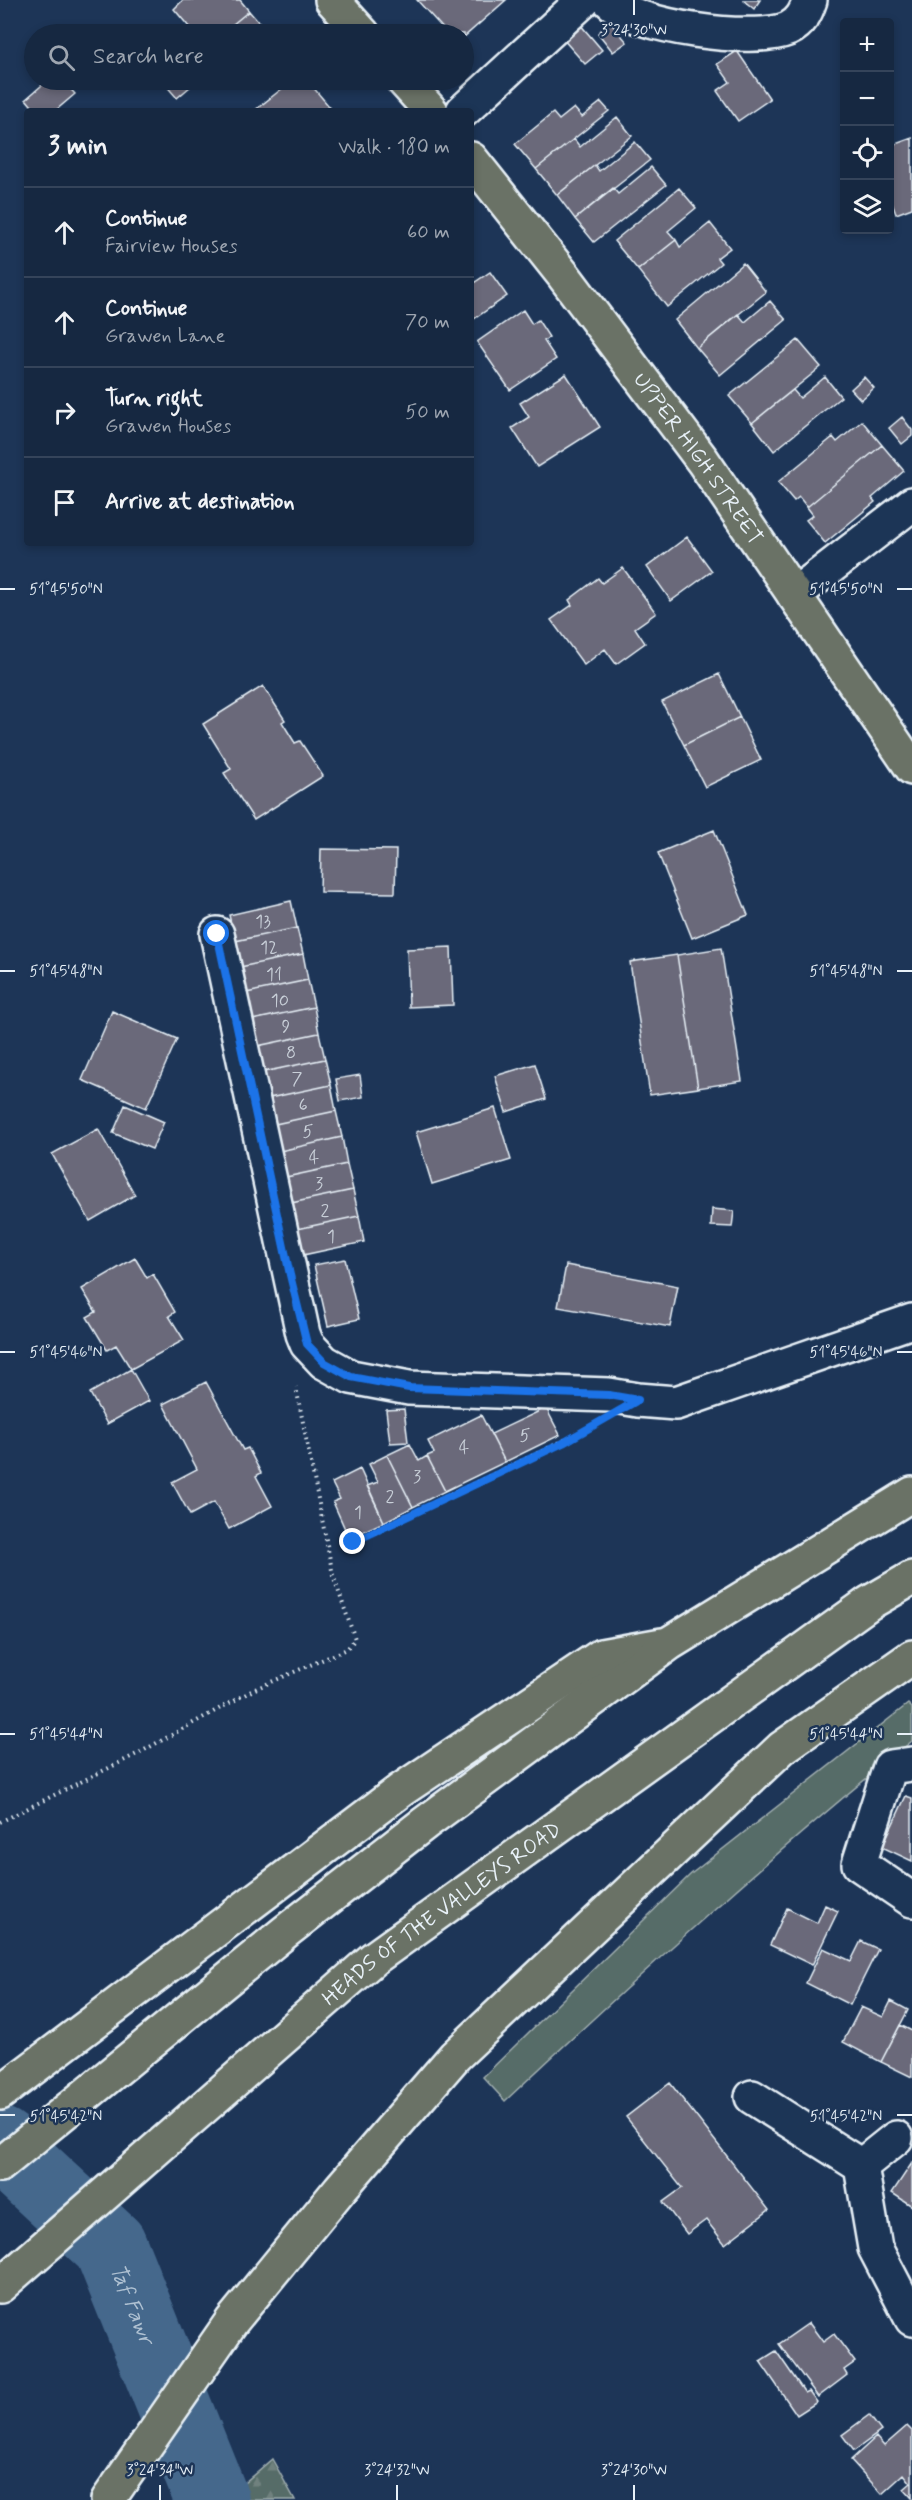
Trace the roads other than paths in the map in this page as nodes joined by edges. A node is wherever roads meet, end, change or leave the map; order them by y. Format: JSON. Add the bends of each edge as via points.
{"nodes":[{"id":1,"x":332,"y":0,"type":"edge"},
{"id":2,"x":584,"y":0,"type":"edge"},
{"id":3,"x":609,"y":0,"type":"edge"},
{"id":4,"x":810,"y":0,"type":"edge"},
{"id":5,"x":354,"y":24,"type":"edge"},
{"id":6,"x":412,"y":90,"type":"edge"},
{"id":7,"x":428,"y":108,"type":"edge"},
{"id":8,"x":466,"y":108,"type":"edge"},
{"id":9,"x":474,"y":163,"type":"edge"},
{"id":10,"x":912,"y":504,"type":"edge"},
{"id":11,"x":794,"y":595,"type":"junction"},
{"id":12,"x":912,"y":768,"type":"edge"},
{"id":13,"x":217,"y":934,"type":"dead end"},
{"id":14,"x":912,"y":1322,"type":"edge"},
{"id":15,"x":912,"y":1494,"type":"edge"},
{"id":16,"x":912,"y":1578,"type":"edge"},
{"id":17,"x":670,"y":1643,"type":"junction"},
{"id":18,"x":912,"y":1657,"type":"edge"},
{"id":19,"x":912,"y":1764,"type":"edge"},
{"id":20,"x":912,"y":1900,"type":"edge"},
{"id":21,"x":0,"y":2093,"type":"edge"},
{"id":22,"x":752,"y":2097,"type":"dead end"},
{"id":23,"x":896,"y":2139,"type":"dead end"},
{"id":24,"x":0,"y":2165,"type":"edge"},
{"id":25,"x":861,"y":2166,"type":"junction"},
{"id":26,"x":0,"y":2286,"type":"edge"},
{"id":27,"x":912,"y":2319,"type":"edge"},
{"id":28,"x":108,"y":2500,"type":"edge"}],
"edges":[{"from":1,"to":5,"type":"main road"},
{"from":2,"to":8,"type":"street"},
{"from":3,"to":4,"type":"street","via":[[648,20],[735,35],[789,28],[805,15]]},
{"from":6,"to":7,"type":"main road"},
{"from":9,"to":11,"type":"main road","name":"UPPER HIGH STREET","via":[[703,461]]},
{"from":10,"to":11,"type":"street"},
{"from":11,"to":12,"type":"main road","name":"UPPER HIGH STREET"},
{"from":13,"to":14,"type":"street","via":[[307,1344],[324,1362],[351,1377],[409,1388],[609,1395],[676,1403]]},
{"from":15,"to":17,"type":"main road"},
{"from":16,"to":26,"type":"main road","name":"HEADS OF THE VALLEYS ROAD","via":[[869,1603],[374,1959]]},
{"from":17,"to":21,"type":"main road","via":[[602,1656],[401,1790]]},
{"from":17,"to":24,"type":"main road","via":[[425,1823],[285,1932]]},
{"from":18,"to":28,"type":"main road","via":[[782,1748],[455,2056],[232,2321]]},
{"from":19,"to":20,"type":"street","via":[[890,1767],[859,1864]]},
{"from":22,"to":25,"type":"street"},
{"from":23,"to":25,"type":"street"},
{"from":25,"to":27,"type":"street","via":[[875,2248]]}]}
